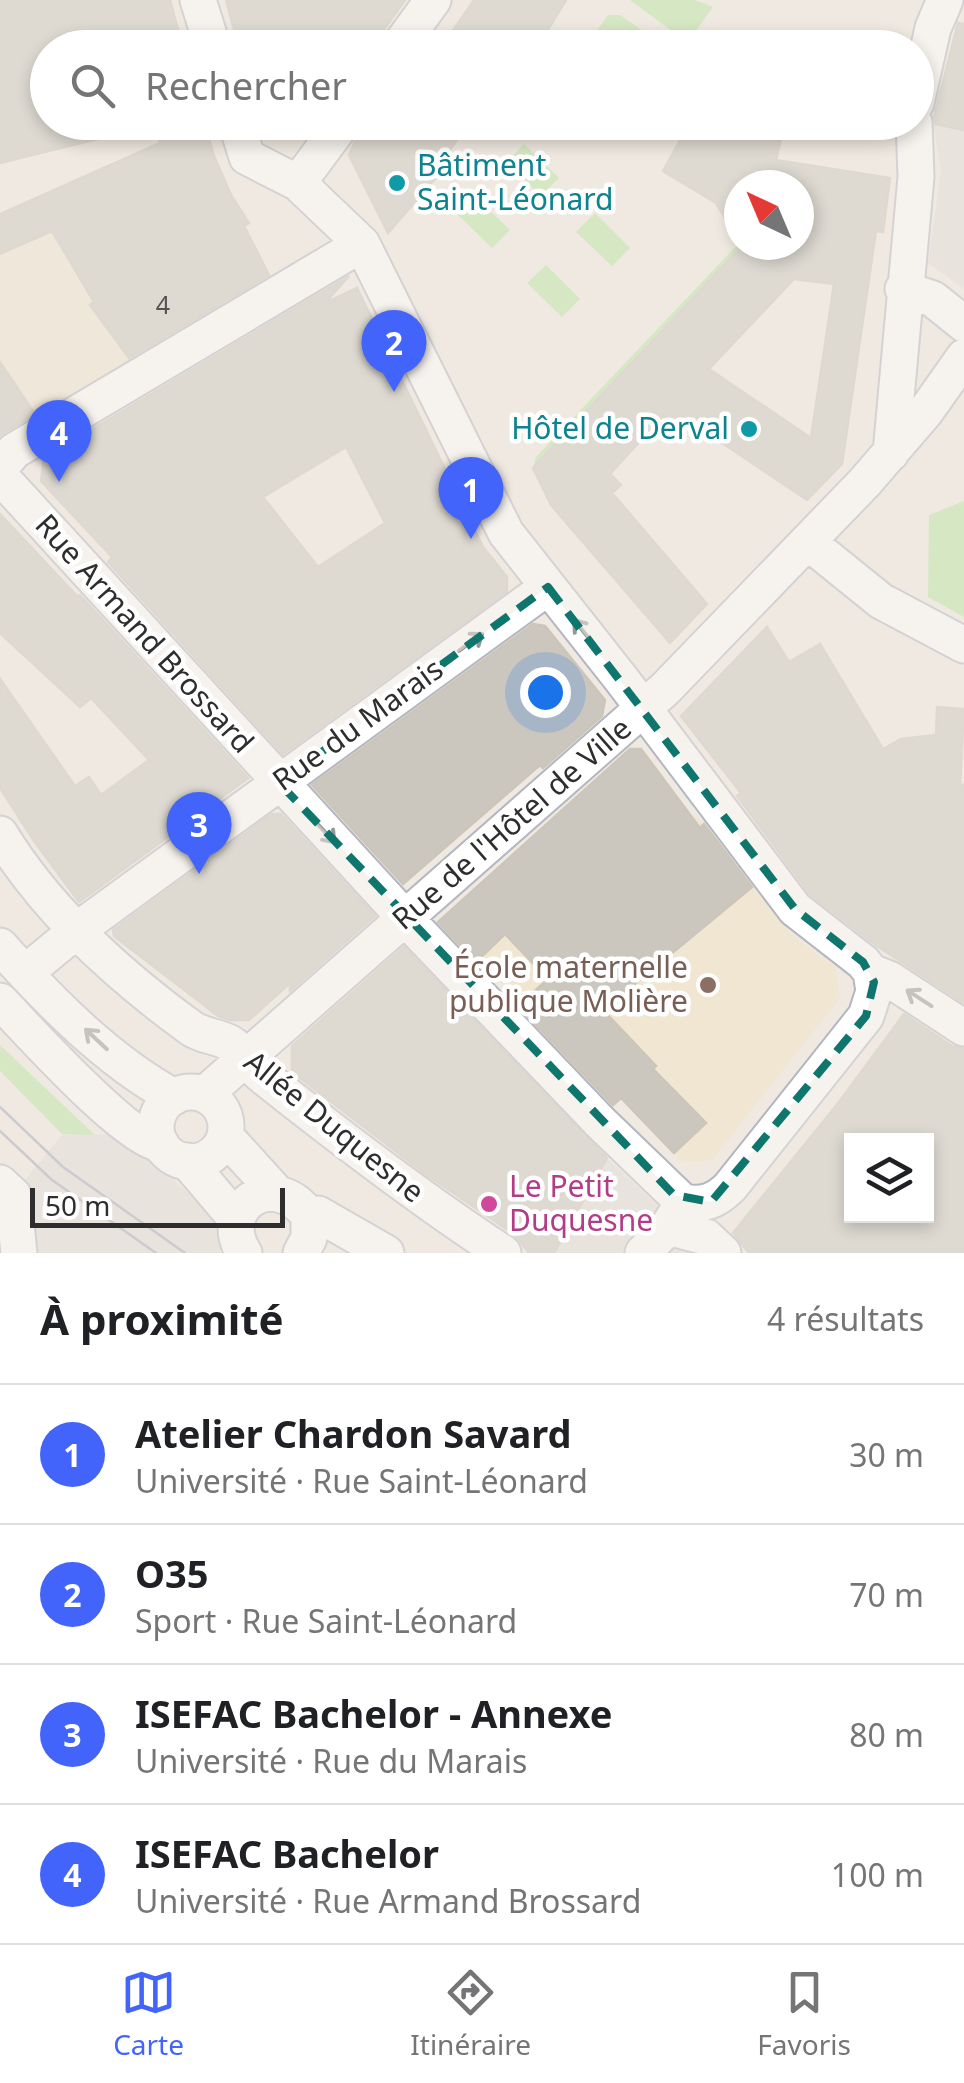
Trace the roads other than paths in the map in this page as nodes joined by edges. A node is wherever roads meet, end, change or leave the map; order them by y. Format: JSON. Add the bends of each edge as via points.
{"nodes":[{"id":1,"x":198,"y":0,"type":"edge"},
{"id":2,"x":433,"y":0,"type":"edge"},
{"id":3,"x":945,"y":0,"type":"edge"},
{"id":4,"x":207,"y":30,"type":"edge"},
{"id":5,"x":411,"y":30,"type":"edge"},
{"id":6,"x":932,"y":30,"type":"edge"},
{"id":7,"x":241,"y":140,"type":"edge"},
{"id":8,"x":330,"y":140,"type":"edge"},
{"id":9,"x":915,"y":140,"type":"edge"},
{"id":10,"x":298,"y":183,"type":"junction"},
{"id":11,"x":362,"y":244,"type":"junction"},
{"id":12,"x":903,"y":290,"type":"junction"},
{"id":13,"x":964,"y":324,"type":"edge"},
{"id":14,"x":964,"y":357,"type":"edge"},
{"id":15,"x":891,"y":453,"type":"junction"},
{"id":16,"x":0,"y":468,"type":"edge"},
{"id":17,"x":0,"y":476,"type":"edge"},
{"id":18,"x":808,"y":542,"type":"junction"},
{"id":19,"x":548,"y":588,"type":"junction"},
{"id":20,"x":964,"y":646,"type":"edge"},
{"id":21,"x":643,"y":708,"type":"junction"},
{"id":22,"x":280,"y":783,"type":"junction"},
{"id":23,"x":0,"y":834,"type":"edge"},
{"id":24,"x":406,"y":918,"type":"junction"},
{"id":25,"x":76,"y":931,"type":"junction"},
{"id":26,"x":0,"y":946,"type":"edge"},
{"id":27,"x":871,"y":972,"type":"junction"},
{"id":28,"x":26,"y":974,"type":"junction"},
{"id":29,"x":0,"y":1002,"type":"edge"},
{"id":30,"x":964,"y":1028,"type":"edge"},
{"id":31,"x":246,"y":1058,"type":"junction"},
{"id":32,"x":190,"y":1095,"type":"junction"},
{"id":33,"x":224,"y":1136,"type":"junction"},
{"id":34,"x":174,"y":1153,"type":"junction"},
{"id":35,"x":0,"y":1183,"type":"edge"},
{"id":36,"x":276,"y":1192,"type":"junction"},
{"id":37,"x":676,"y":1214,"type":"junction"},
{"id":38,"x":309,"y":1216,"type":"junction"},
{"id":39,"x":241,"y":1236,"type":"edge"},
{"id":40,"x":18,"y":1253,"type":"edge"},
{"id":41,"x":301,"y":1253,"type":"edge"},
{"id":42,"x":386,"y":1253,"type":"edge"},
{"id":43,"x":503,"y":1253,"type":"edge"},
{"id":44,"x":643,"y":1253,"type":"edge"},
{"id":45,"x":722,"y":1253,"type":"edge"}],
"edges":[{"from":1,"to":4,"type":"street"},
{"from":2,"to":5,"type":"street"},
{"from":3,"to":6,"type":"street"},
{"from":7,"to":10,"type":"street","via":[[246,157]]},
{"from":8,"to":10,"type":"street"},
{"from":9,"to":12,"type":"street"},
{"from":10,"to":11,"type":"street"},
{"from":11,"to":16,"type":"street","via":[[14,451]]},
{"from":11,"to":19,"type":"street","via":[[506,534]]},
{"from":12,"to":13,"type":"street","via":[[933,299]]},
{"from":12,"to":15,"type":"street"},
{"from":14,"to":15,"type":"street","name":"Rue de l'Hôtel de Ville"},
{"from":15,"to":18,"type":"street","name":"Rue de l'Hôtel de Ville"},
{"from":17,"to":22,"type":"street","name":"Rue Armand Brossard"},
{"from":18,"to":20,"type":"street","via":[[881,600]]},
{"from":18,"to":21,"type":"street","name":"Rue de l'Hôtel de Ville"},
{"from":21,"to":19,"type":"street","one_way":true},
{"from":22,"to":19,"type":"street","name":"Rue du Marais","one_way":true},
{"from":21,"to":24,"type":"street","name":"Rue de l'Hôtel de Ville"},
{"from":21,"to":27,"type":"street","via":[[795,909]]},
{"from":22,"to":24,"type":"street","name":"Rue Armand Brossard","one_way":true},
{"from":22,"to":25,"type":"street","name":"Rue du Marais"},
{"from":23,"to":25,"type":"street","name":"Allée Duquesne"},
{"from":24,"to":31,"type":"street","name":"Rue de l'Hôtel de Ville"},
{"from":24,"to":37,"type":"street","name":"Rue Armand Brossard","via":[[600,1122]]},
{"from":25,"to":28,"type":"street","name":"Rue du Marais"},
{"from":25,"to":31,"type":"street","name":"Allée Duquesne","via":[[196,1032],[231,1043]]},
{"from":26,"to":28,"type":"street"},
{"from":30,"to":27,"type":"street","one_way":true},
{"from":27,"to":37,"type":"street","via":[[874,992],[866,1016],[730,1187]]},
{"from":32,"to":28,"type":"street","one_way":true,"via":[[122,1063]]},
{"from":29,"to":34,"type":"street","via":[[106,1107],[148,1143]]},
{"from":31,"to":32,"type":"street","name":"Rue de l'Hôtel de Ville"},
{"from":31,"to":43,"type":"street","name":"Allée Duquesne","via":[[419,1196]]},
{"from":32,"to":33,"type":"street","via":[[221,1109]]},
{"from":32,"to":34,"type":"street","via":[[158,1114],[158,1135]]},
{"from":33,"to":34,"type":"street","via":[[214,1153],[196,1161]]},
{"from":33,"to":36,"type":"street"},
{"from":34,"to":39,"type":"street"},
{"from":35,"to":40,"type":"street","via":[[12,1195]]},
{"from":36,"to":38,"type":"street","via":[[293,1198]]},
{"from":36,"to":39,"type":"street","via":[[250,1200]]},
{"from":37,"to":44,"type":"street"},
{"from":37,"to":45,"type":"street","name":"Rue Armand Brossard"},
{"from":38,"to":41,"type":"street","via":[[310,1238]]},
{"from":38,"to":42,"type":"street","via":[[318,1214]]}]}
